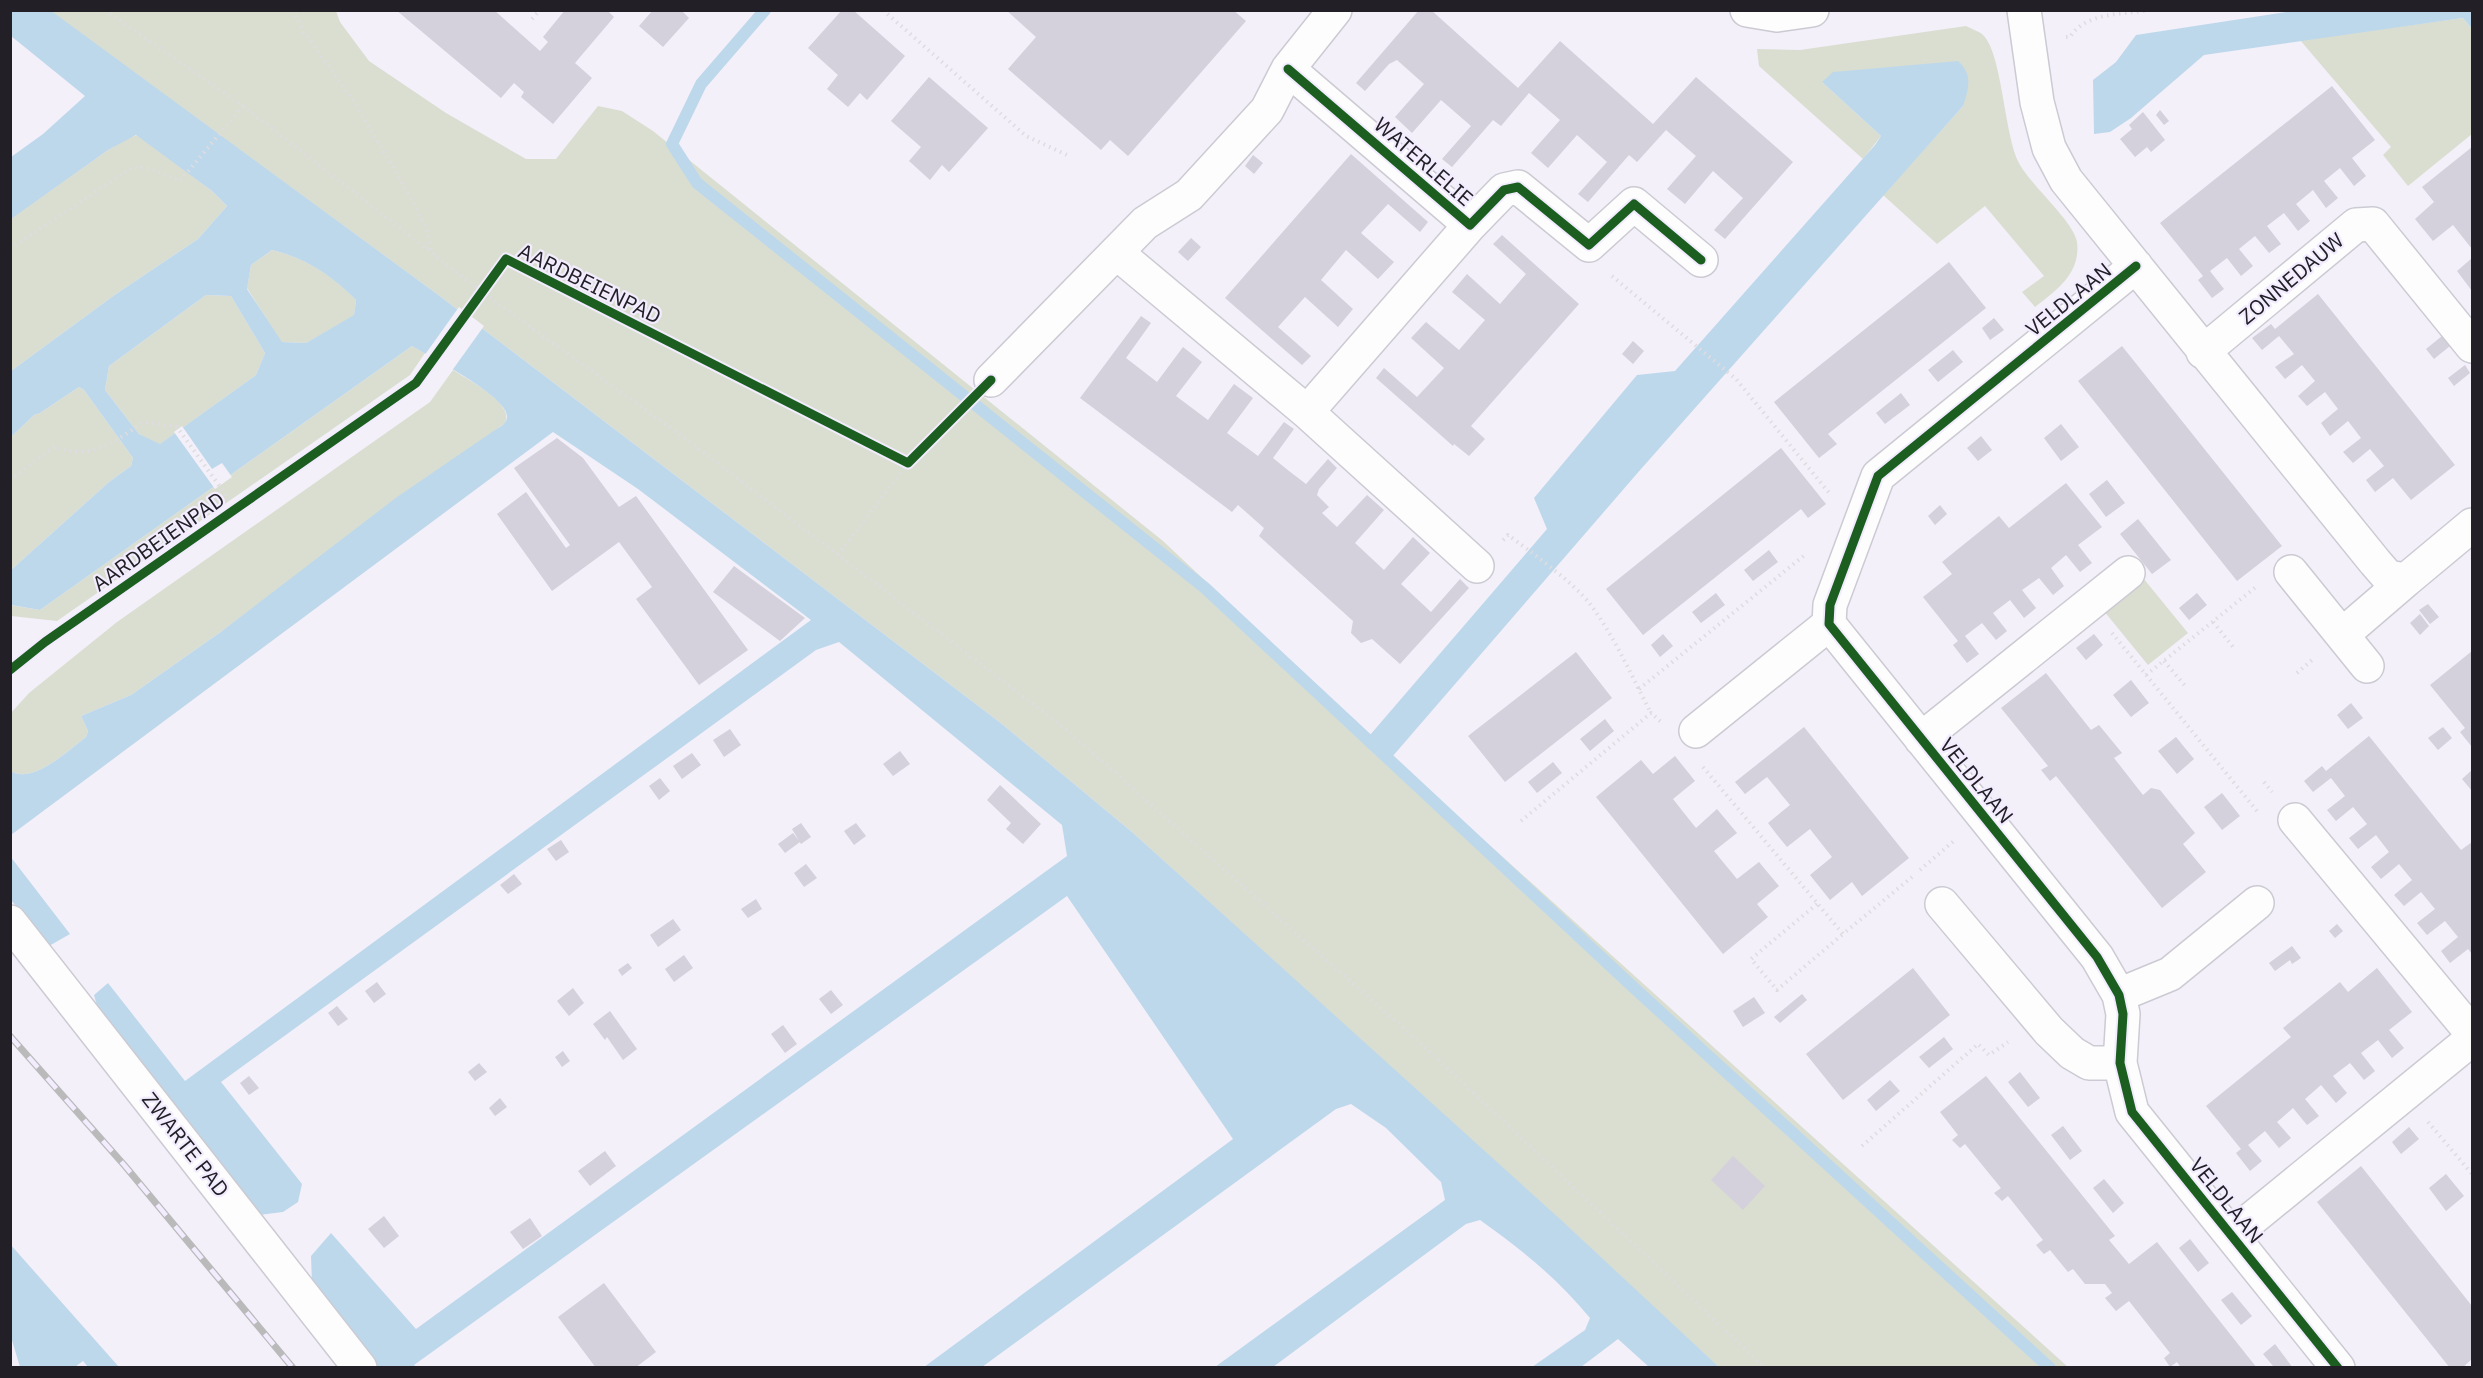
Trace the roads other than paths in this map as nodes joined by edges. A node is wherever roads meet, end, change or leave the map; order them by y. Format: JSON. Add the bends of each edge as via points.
{"nodes":[{"id":1,"x":1335,"y":10,"type":"edge"},
{"id":2,"x":1747,"y":10,"type":"edge"},
{"id":3,"x":1812,"y":10,"type":"edge"},
{"id":4,"x":2026,"y":25,"type":"edge"},
{"id":5,"x":1288,"y":69,"type":"junction"},
{"id":6,"x":1470,"y":225,"type":"junction"},
{"id":7,"x":1117,"y":253,"type":"junction"},
{"id":8,"x":1701,"y":260,"type":"dead end"},
{"id":9,"x":2136,"y":266,"type":"junction"},
{"id":10,"x":2472,"y":346,"type":"edge"},
{"id":11,"x":2204,"y":352,"type":"junction"},
{"id":12,"x":991,"y":380,"type":"dead end"},
{"id":13,"x":1307,"y":412,"type":"junction"},
{"id":14,"x":2472,"y":525,"type":"edge"},
{"id":15,"x":1478,"y":567,"type":"dead end"},
{"id":16,"x":2291,"y":572,"type":"road end"},
{"id":17,"x":2128,"y":573,"type":"dead end"},
{"id":18,"x":2406,"y":580,"type":"junction"},
{"id":19,"x":1829,"y":624,"type":"junction"},
{"id":20,"x":2342,"y":634,"type":"junction"},
{"id":21,"x":2367,"y":666,"type":"dead end"},
{"id":22,"x":1689,"y":737,"type":"road end"},
{"id":23,"x":1921,"y":739,"type":"junction"},
{"id":24,"x":2295,"y":820,"type":"road end"},
{"id":25,"x":2257,"y":903,"type":"dead end"},
{"id":26,"x":1942,"y":904,"type":"dead end"},
{"id":27,"x":10,"y":922,"type":"edge"},
{"id":28,"x":2120,"y":994,"type":"junction"},
{"id":29,"x":2472,"y":1033,"type":"edge"},
{"id":30,"x":2472,"y":1039,"type":"edge"},
{"id":31,"x":2120,"y":1063,"type":"junction"},
{"id":32,"x":2232,"y":1235,"type":"junction"},
{"id":33,"x":360,"y":1368,"type":"edge"},
{"id":34,"x":2338,"y":1368,"type":"edge"}],
"edges":[{"from":1,"to":5,"type":"street"},
{"from":2,"to":3,"type":"street","via":[[1777,15]]},
{"from":4,"to":9,"type":"street","via":[[2037,102],[2049,148],[2066,180]]},
{"from":5,"to":6,"type":"street","name":"WATERLELIE"},
{"from":5,"to":7,"type":"street","via":[[1267,110],[1189,195],[1145,223]]},
{"from":6,"to":8,"type":"street","name":"WATERLELIE","via":[[1504,189],[1518,187],[1588,245],[1634,204]]},
{"from":6,"to":13,"type":"street","name":"WATERLELIE"},
{"from":7,"to":12,"type":"street"},
{"from":7,"to":13,"type":"street"},
{"from":9,"to":11,"type":"street"},
{"from":9,"to":19,"type":"street","name":"VELDLAAN","via":[[1878,477],[1830,606]]},
{"from":10,"to":11,"type":"street","name":"ZONNEDAUW","via":[[2373,224],[2356,225]]},
{"from":11,"to":18,"type":"street","via":[[2388,577]]},
{"from":13,"to":15,"type":"street"},
{"from":14,"to":18,"type":"street"},
{"from":16,"to":20,"type":"street"},
{"from":17,"to":23,"type":"street","name":"VELDLAAN"},
{"from":18,"to":20,"type":"street"},
{"from":19,"to":22,"type":"street"},
{"from":19,"to":23,"type":"street","name":"VELDLAAN"},
{"from":20,"to":21,"type":"street"},
{"from":23,"to":28,"type":"street","name":"VELDLAAN","via":[[2097,957]]},
{"from":24,"to":29,"type":"street"},
{"from":25,"to":28,"type":"street","via":[[2170,974]]},
{"from":26,"to":31,"type":"street","via":[[2072,1053],[2089,1063]]},
{"from":27,"to":33,"type":"street","name":"ZWARTE PAD"},
{"from":28,"to":31,"type":"street","name":"VELDLAAN"},
{"from":30,"to":32,"type":"street","name":"VELDLAAN"},
{"from":31,"to":32,"type":"street","name":"VELDLAAN","via":[[2132,1112]]},
{"from":32,"to":34,"type":"street","name":"VELDLAAN"}]}
